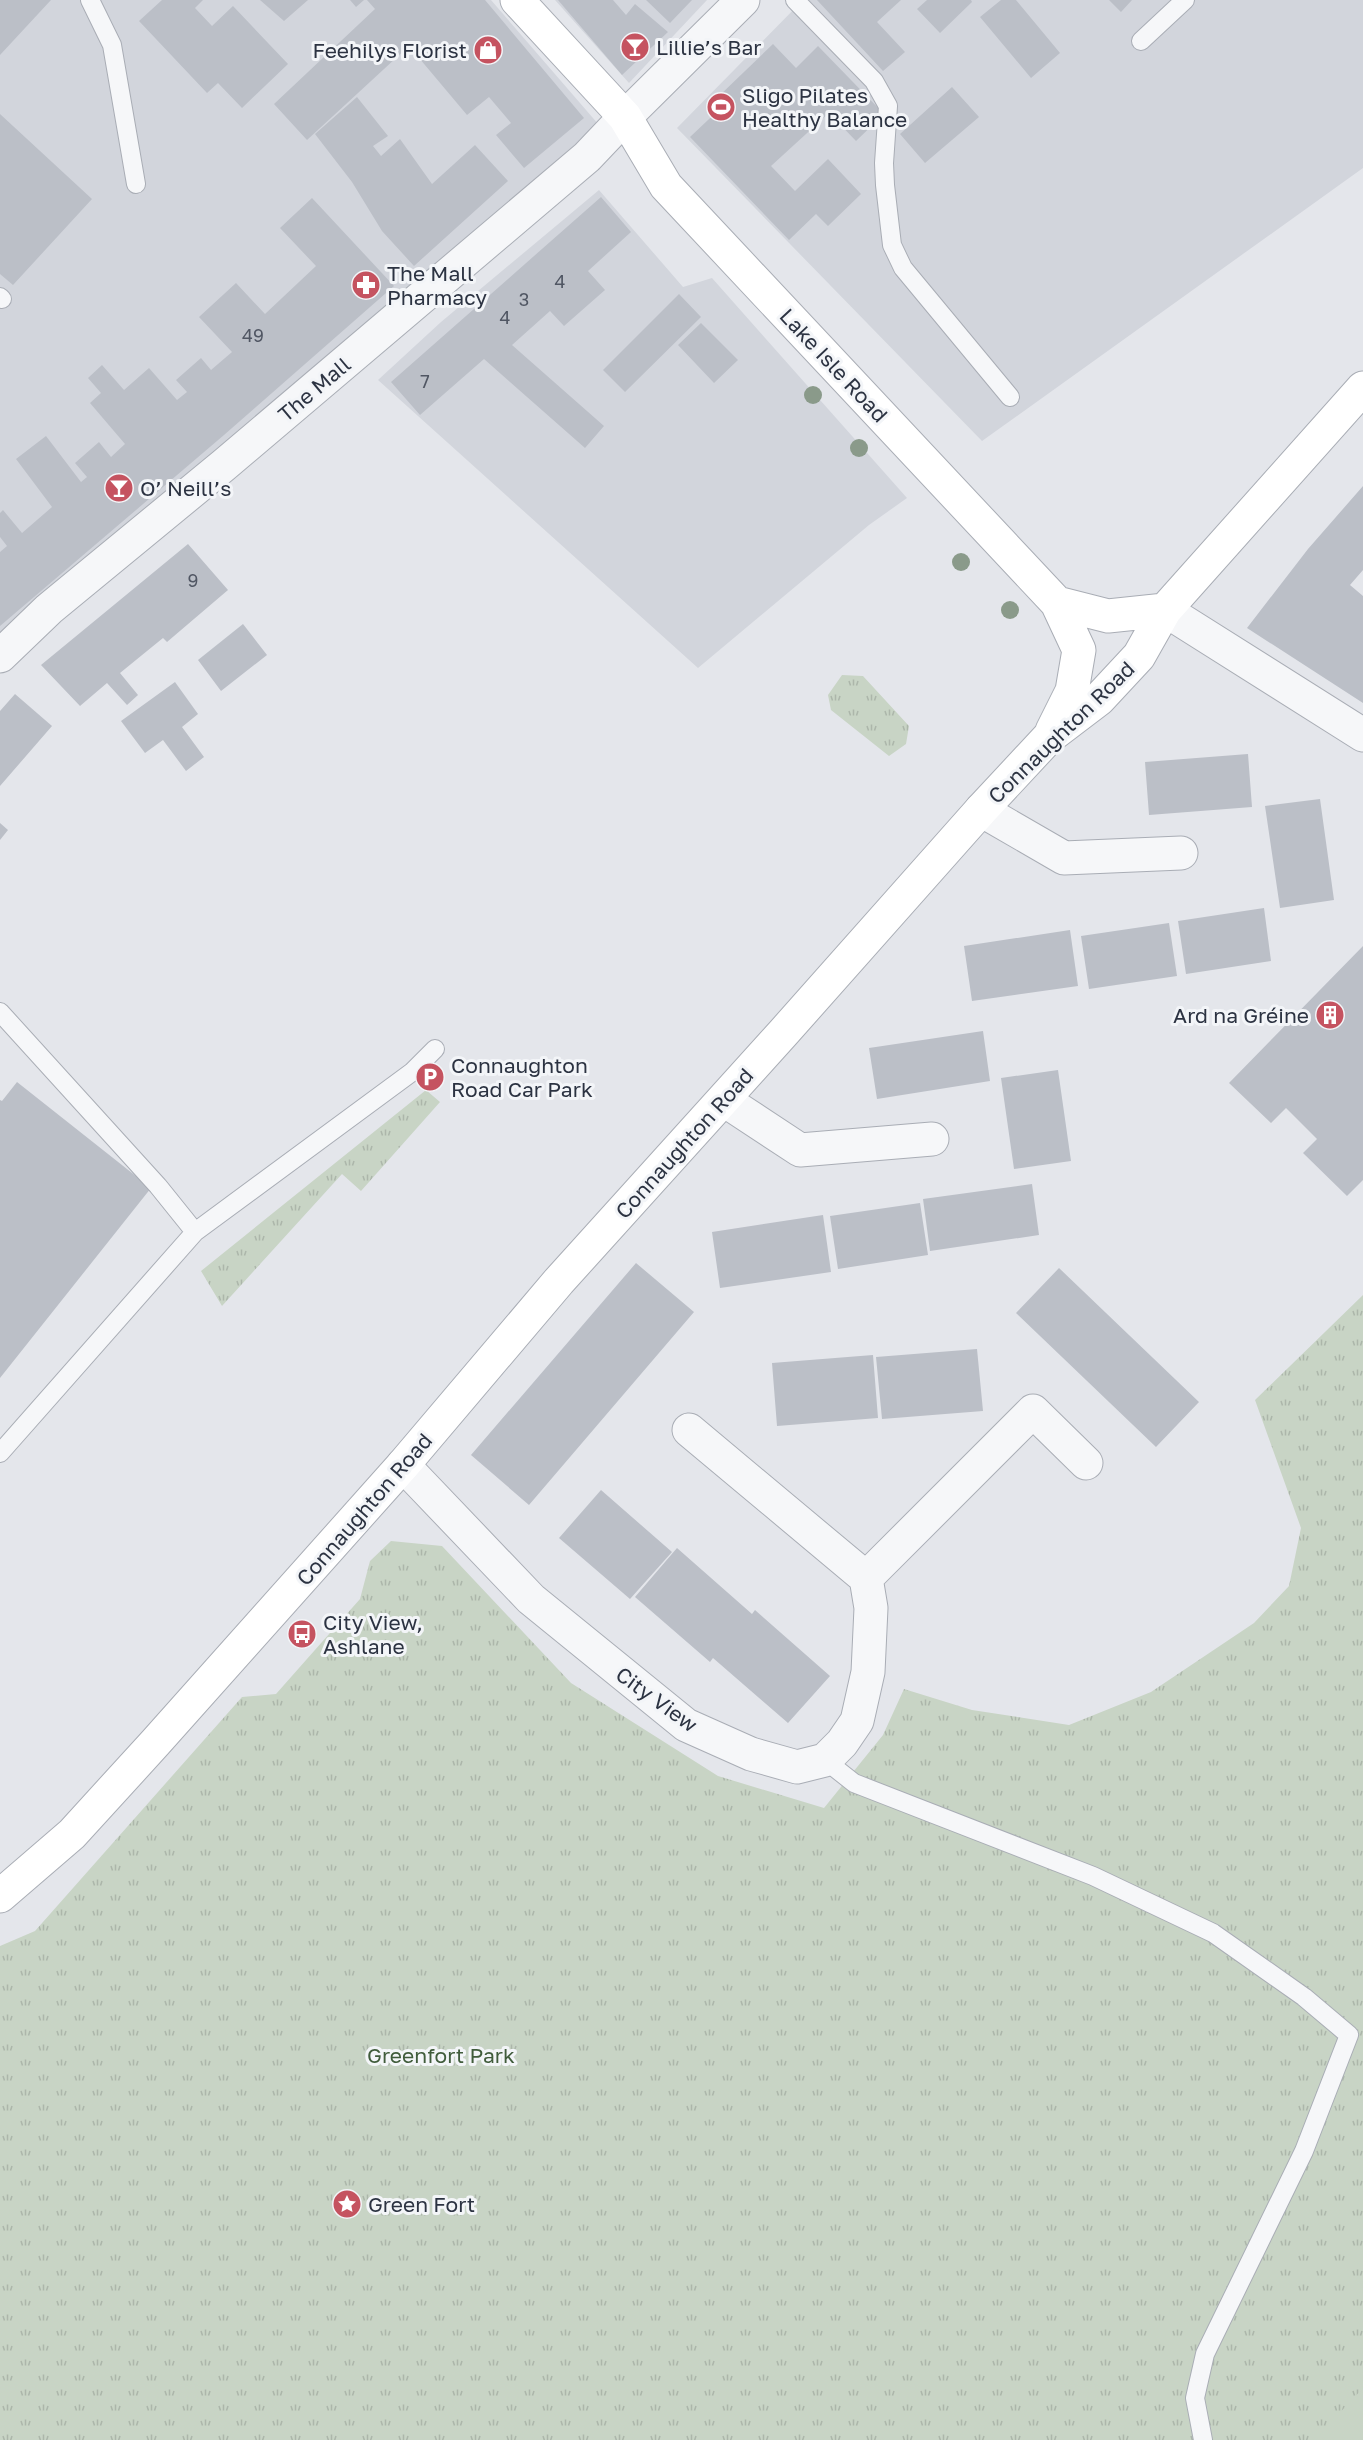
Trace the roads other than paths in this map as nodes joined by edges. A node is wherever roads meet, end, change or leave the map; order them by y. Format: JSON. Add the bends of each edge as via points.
{"nodes":[{"id":1,"x":90,"y":0,"type":"edge"},
{"id":2,"x":518,"y":0,"type":"edge"},
{"id":3,"x":743,"y":0,"type":"edge"},
{"id":4,"x":795,"y":0,"type":"edge"},
{"id":5,"x":1185,"y":0,"type":"edge"},
{"id":6,"x":1141,"y":41,"type":"dead end"},
{"id":7,"x":625,"y":117,"type":"junction"},
{"id":8,"x":136,"y":183,"type":"dead end"},
{"id":9,"x":1363,"y":388,"type":"edge"},
{"id":10,"x":1010,"y":398,"type":"dead end"},
{"id":11,"x":1057,"y":603,"type":"junction"},
{"id":12,"x":1165,"y":610,"type":"junction"},
{"id":13,"x":0,"y":656,"type":"edge"},
{"id":14,"x":1363,"y":735,"type":"edge"},
{"id":15,"x":1049,"y":737,"type":"junction"},
{"id":16,"x":981,"y":810,"type":"junction"},
{"id":17,"x":1181,"y":853,"type":"dead end"},
{"id":18,"x":0,"y":1012,"type":"edge"},
{"id":19,"x":435,"y":1048,"type":"dead end"},
{"id":20,"x":724,"y":1100,"type":"junction"},
{"id":21,"x":932,"y":1139,"type":"dead end"},
{"id":22,"x":195,"y":1232,"type":"junction"},
{"id":23,"x":689,"y":1430,"type":"dead end"},
{"id":24,"x":0,"y":1453,"type":"edge"},
{"id":25,"x":1086,"y":1463,"type":"dead end"},
{"id":26,"x":403,"y":1465,"type":"junction"},
{"id":27,"x":866,"y":1578,"type":"junction"},
{"id":28,"x":825,"y":1760,"type":"junction"},
{"id":29,"x":0,"y":1896,"type":"edge"},
{"id":30,"x":1356,"y":2032,"type":"edge"},
{"id":31,"x":1203,"y":2440,"type":"edge"}],
"edges":[{"from":1,"to":8,"type":"lane","via":[[112,45]]},
{"from":2,"to":7,"type":"main road","name":"Lake Isle Road"},
{"from":3,"to":7,"type":"street","name":"The Mall"},
{"from":4,"to":10,"type":"lane","via":[[874,81],[888,106],[885,185],[892,245],[903,268]]},
{"from":5,"to":6,"type":"lane"},
{"from":7,"to":11,"type":"main road","name":"Lake Isle Road","via":[[666,186]]},
{"from":7,"to":13,"type":"street","name":"The Mall","via":[[587,157],[49,609]]},
{"from":9,"to":12,"type":"main road","name":"Connaughton Road"},
{"from":11,"to":12,"type":"main road","via":[[1108,616]]},
{"from":11,"to":15,"type":"main road","name":"Lake Isle Road","via":[[1079,650],[1072,691]]},
{"from":12,"to":14,"type":"street"},
{"from":12,"to":15,"type":"main road","name":"Connaughton Road","via":[[1139,656],[1099,699]]},
{"from":15,"to":16,"type":"main road","name":"Connaughton Road"},
{"from":16,"to":17,"type":"street","via":[[1064,858]]},
{"from":16,"to":20,"type":"main road","name":"Connaughton Road"},
{"from":18,"to":22,"type":"lane"},
{"from":19,"to":22,"type":"lane","via":[[412,1072]]},
{"from":20,"to":21,"type":"street","via":[[800,1150]]},
{"from":20,"to":26,"type":"main road","name":"Connaughton Road","via":[[559,1281]]},
{"from":22,"to":24,"type":"lane"},
{"from":23,"to":27,"type":"street"},
{"from":25,"to":27,"type":"street","via":[[1033,1411]]},
{"from":26,"to":28,"type":"street","name":"City View","via":[[531,1599],[686,1725],[751,1754],[797,1767]]},
{"from":26,"to":29,"type":"main road","name":"Connaughton Road","via":[[72,1834]]},
{"from":27,"to":28,"type":"street","via":[[871,1608],[868,1672],[857,1721]]},
{"from":28,"to":30,"type":"lane","via":[[854,1783],[1093,1876],[1213,1934]]},
{"from":30,"to":31,"type":"lane","via":[[1304,2151],[1205,2354],[1195,2398]]}]}
